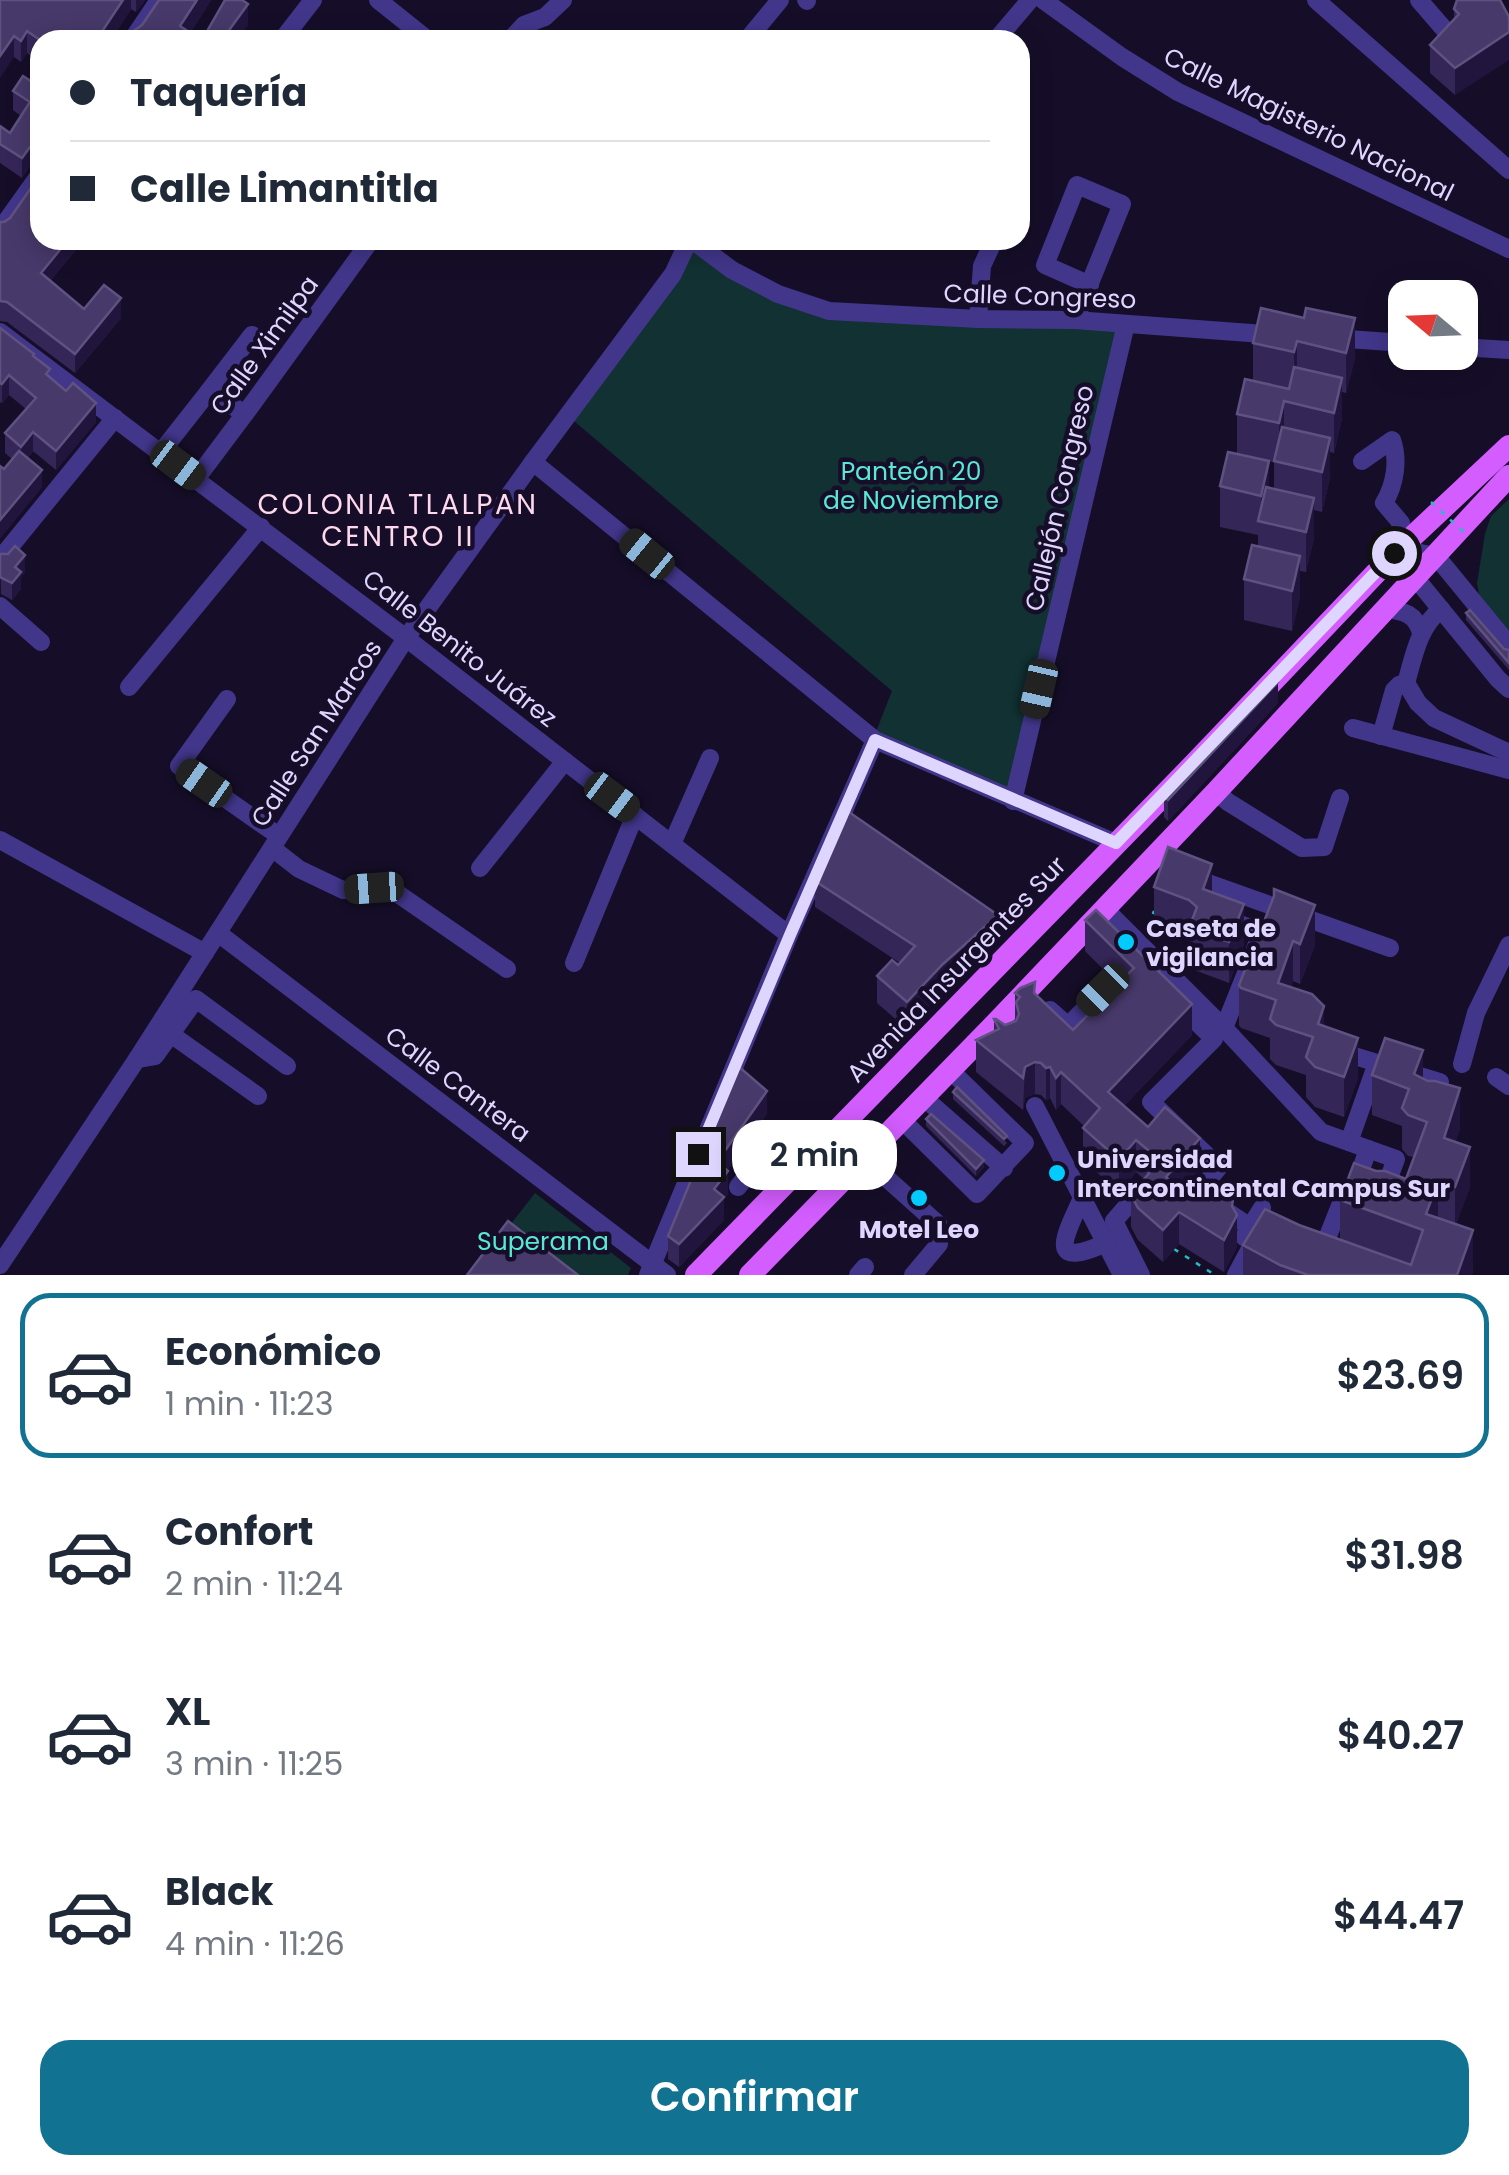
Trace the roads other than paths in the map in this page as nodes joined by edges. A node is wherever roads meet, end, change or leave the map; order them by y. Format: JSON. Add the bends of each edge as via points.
{"nodes":[{"id":1,"x":159,"y":0,"type":"edge"},
{"id":2,"x":312,"y":0,"type":"edge"},
{"id":3,"x":563,"y":0,"type":"edge"},
{"id":4,"x":780,"y":0,"type":"edge"},
{"id":5,"x":1030,"y":0,"type":"edge"},
{"id":6,"x":1043,"y":0,"type":"edge"},
{"id":7,"x":1316,"y":0,"type":"edge"},
{"id":8,"x":1419,"y":0,"type":"edge"},
{"id":9,"x":385,"y":2,"type":"edge"},
{"id":10,"x":1444,"y":29,"type":"edge"},
{"id":11,"x":139,"y":30,"type":"edge"},
{"id":12,"x":290,"y":30,"type":"edge"},
{"id":13,"x":417,"y":30,"type":"edge"},
{"id":14,"x":519,"y":30,"type":"edge"},
{"id":15,"x":760,"y":30,"type":"edge"},
{"id":16,"x":1004,"y":30,"type":"edge"},
{"id":17,"x":1509,"y":170,"type":"edge"},
{"id":18,"x":30,"y":188,"type":"edge"},
{"id":19,"x":0,"y":230,"type":"edge"},
{"id":20,"x":364,"y":250,"type":"edge"},
{"id":21,"x":685,"y":250,"type":"edge"},
{"id":22,"x":704,"y":250,"type":"edge"},
{"id":23,"x":989,"y":250,"type":"edge"},
{"id":24,"x":1509,"y":250,"type":"edge"},
{"id":25,"x":1090,"y":285,"type":"junction"},
{"id":26,"x":978,"y":319,"type":"junction"},
{"id":27,"x":1075,"y":320,"type":"junction"},
{"id":28,"x":1126,"y":324,"type":"junction"},
{"id":29,"x":0,"y":332,"type":"edge"},
{"id":30,"x":252,"y":335,"type":"dead end"},
{"id":31,"x":1285,"y":335,"type":"edge"},
{"id":32,"x":1305,"y":336,"type":"edge"},
{"id":33,"x":1388,"y":342,"type":"edge"},
{"id":34,"x":1478,"y":348,"type":"edge"},
{"id":35,"x":1509,"y":350,"type":"edge"},
{"id":36,"x":210,"y":391,"type":"junction"},
{"id":37,"x":246,"y":414,"type":"junction"},
{"id":38,"x":115,"y":418,"type":"junction"},
{"id":39,"x":1509,"y":446,"type":"edge"},
{"id":40,"x":160,"y":452,"type":"junction"},
{"id":41,"x":1362,"y":461,"type":"dead end"},
{"id":42,"x":533,"y":462,"type":"junction"},
{"id":43,"x":1509,"y":476,"type":"edge"},
{"id":44,"x":196,"y":478,"type":"junction"},
{"id":45,"x":261,"y":526,"type":"junction"},
{"id":46,"x":1394,"y":553,"type":"junction"},
{"id":47,"x":1436,"y":556,"type":"junction"},
{"id":48,"x":0,"y":559,"type":"edge"},
{"id":49,"x":1416,"y":578,"type":"junction"},
{"id":50,"x":0,"y":606,"type":"edge"},
{"id":51,"x":1386,"y":609,"type":"junction"},
{"id":52,"x":1440,"y":609,"type":"junction"},
{"id":53,"x":1421,"y":630,"type":"junction"},
{"id":54,"x":406,"y":638,"type":"junction"},
{"id":55,"x":42,"y":642,"type":"dead end"},
{"id":56,"x":1509,"y":645,"type":"edge"},
{"id":57,"x":1406,"y":683,"type":"junction"},
{"id":58,"x":130,"y":687,"type":"dead end"},
{"id":59,"x":1509,"y":689,"type":"edge"},
{"id":60,"x":226,"y":699,"type":"dead end"},
{"id":61,"x":1353,"y":728,"type":"dead end"},
{"id":62,"x":1381,"y":736,"type":"junction"},
{"id":63,"x":875,"y":740,"type":"junction"},
{"id":64,"x":1509,"y":753,"type":"edge"},
{"id":65,"x":710,"y":758,"type":"dead end"},
{"id":66,"x":565,"y":761,"type":"junction"},
{"id":67,"x":1509,"y":770,"type":"edge"},
{"id":68,"x":1216,"y":792,"type":"junction"},
{"id":69,"x":1340,"y":798,"type":"dead end"},
{"id":70,"x":1013,"y":800,"type":"junction"},
{"id":71,"x":635,"y":814,"type":"junction"},
{"id":72,"x":0,"y":840,"type":"edge"},
{"id":73,"x":276,"y":842,"type":"junction"},
{"id":74,"x":1116,"y":843,"type":"junction"},
{"id":75,"x":672,"y":844,"type":"junction"},
{"id":76,"x":1148,"y":862,"type":"junction"},
{"id":77,"x":480,"y":868,"type":"dead end"},
{"id":78,"x":1092,"y":869,"type":"junction"},
{"id":79,"x":1104,"y":908,"type":"junction"},
{"id":80,"x":1228,"y":920,"type":"edge"},
{"id":81,"x":218,"y":933,"type":"junction"},
{"id":82,"x":790,"y":935,"type":"junction"},
{"id":83,"x":1509,"y":945,"type":"edge"},
{"id":84,"x":1390,"y":948,"type":"dead end"},
{"id":85,"x":205,"y":953,"type":"junction"},
{"id":86,"x":574,"y":963,"type":"dead end"},
{"id":87,"x":508,"y":969,"type":"dead end"},
{"id":88,"x":1028,"y":989,"type":"junction"},
{"id":89,"x":1103,"y":990,"type":"dead end"},
{"id":90,"x":1224,"y":1028,"type":"junction"},
{"id":91,"x":1329,"y":1034,"type":"edge"},
{"id":92,"x":172,"y":1035,"type":"junction"},
{"id":93,"x":136,"y":1060,"type":"junction"},
{"id":94,"x":1376,"y":1063,"type":"junction"},
{"id":95,"x":1462,"y":1064,"type":"dead end"},
{"id":96,"x":287,"y":1066,"type":"dead end"},
{"id":97,"x":950,"y":1070,"type":"junction"},
{"id":98,"x":927,"y":1094,"type":"junction"},
{"id":99,"x":258,"y":1096,"type":"dead end"},
{"id":100,"x":1035,"y":1106,"type":"dead end"},
{"id":101,"x":1431,"y":1109,"type":"edge"},
{"id":102,"x":901,"y":1119,"type":"junction"},
{"id":103,"x":1348,"y":1142,"type":"junction"},
{"id":104,"x":1368,"y":1149,"type":"junction"},
{"id":105,"x":863,"y":1157,"type":"junction"},
{"id":106,"x":807,"y":1161,"type":"junction"},
{"id":107,"x":1006,"y":1166,"type":"junction"},
{"id":108,"x":738,"y":1186,"type":"dead end"},
{"id":109,"x":1354,"y":1190,"type":"junction"},
{"id":110,"x":1140,"y":1191,"type":"edge"},
{"id":111,"x":1082,"y":1198,"type":"junction"},
{"id":112,"x":1262,"y":1208,"type":"edge"},
{"id":113,"x":1261,"y":1233,"type":"junction"},
{"id":114,"x":1106,"y":1242,"type":"junction"},
{"id":115,"x":2,"y":1257,"type":"edge"},
{"id":116,"x":1321,"y":1258,"type":"edge"},
{"id":117,"x":656,"y":1271,"type":"edge"},
{"id":118,"x":696,"y":1275,"type":"edge"},
{"id":119,"x":750,"y":1275,"type":"edge"},
{"id":120,"x":913,"y":1275,"type":"edge"},
{"id":121,"x":1122,"y":1275,"type":"edge"},
{"id":122,"x":1141,"y":1275,"type":"edge"},
{"id":123,"x":1225,"y":1275,"type":"edge"},
{"id":124,"x":1236,"y":1275,"type":"edge"}],
"edges":[{"from":1,"to":11,"type":"street"},
{"from":2,"to":12,"type":"street"},
{"from":3,"to":14,"type":"street"},
{"from":4,"to":15,"type":"street"},
{"from":5,"to":16,"type":"street"},
{"from":6,"to":24,"type":"street","name":"Calle Magisterio Nacional","via":[[1178,92]]},
{"from":7,"to":17,"type":"street"},
{"from":8,"to":10,"type":"street"},
{"from":9,"to":13,"type":"street"},
{"from":18,"to":19,"type":"street"},
{"from":20,"to":37,"type":"street","name":"Calle Ximilpa"},
{"from":21,"to":42,"type":"street","name":"Calle San Marcos"},
{"from":22,"to":26,"type":"street","name":"Calle Congreso","via":[[778,294],[828,311]]},
{"from":23,"to":26,"type":"street"},
{"from":25,"to":25,"type":"street","via":[[1122,204],[1077,185],[1045,265]]},
{"from":25,"to":27,"type":"street"},
{"from":26,"to":27,"type":"street","name":"Calle Congreso"},
{"from":27,"to":28,"type":"street","name":"Calle Congreso"},
{"from":28,"to":31,"type":"street","name":"Calle Congreso"},
{"from":28,"to":70,"type":"street","name":"Callejón Congreso"},
{"from":29,"to":38,"type":"street","name":"Calle Benito Juárez"},
{"from":30,"to":36,"type":"street"},
{"from":32,"to":33,"type":"street"},
{"from":34,"to":35,"type":"street"},
{"from":36,"to":37,"type":"street"},
{"from":36,"to":40,"type":"street"},
{"from":37,"to":44,"type":"street","name":"Calle Ximilpa"},
{"from":38,"to":40,"type":"street","name":"Calle Benito Juárez"},
{"from":38,"to":48,"type":"street"},
{"from":39,"to":46,"type":"main road","name":"Avenida Insurgentes Sur"},
{"from":40,"to":44,"type":"street","name":"Calle Benito Juárez"},
{"from":41,"to":46,"type":"street","via":[[1392,440],[1392,489],[1384,502],[1401,523]]},
{"from":42,"to":54,"type":"street","name":"Calle San Marcos"},
{"from":42,"to":63,"type":"street"},
{"from":43,"to":47,"type":"main road"},
{"from":44,"to":45,"type":"street","name":"Calle Benito Juárez"},
{"from":45,"to":54,"type":"street","name":"Calle Benito Juárez"},
{"from":45,"to":58,"type":"street"},
{"from":46,"to":47,"type":"street"},
{"from":46,"to":49,"type":"street"},
{"from":46,"to":74,"type":"main road","name":"Avenida Insurgentes Sur"},
{"from":47,"to":49,"type":"main road"},
{"from":47,"to":56,"type":"street"},
{"from":49,"to":51,"type":"main road"},
{"from":49,"to":52,"type":"street"},
{"from":50,"to":55,"type":"street"},
{"from":51,"to":53,"type":"street","via":[[1412,615]]},
{"from":51,"to":68,"type":"main road"},
{"from":52,"to":53,"type":"street"},
{"from":52,"to":59,"type":"street"},
{"from":53,"to":57,"type":"street"},
{"from":54,"to":66,"type":"street","name":"Calle Benito Juárez"},
{"from":54,"to":73,"type":"street","name":"Calle San Marcos"},
{"from":57,"to":62,"type":"street","via":[[1394,690]]},
{"from":57,"to":64,"type":"street","via":[[1434,718]]},
{"from":60,"to":73,"type":"street","via":[[179,766]]},
{"from":61,"to":62,"type":"street"},
{"from":62,"to":67,"type":"street"},
{"from":63,"to":70,"type":"street"},
{"from":63,"to":82,"type":"street"},
{"from":65,"to":75,"type":"street"},
{"from":66,"to":71,"type":"street","name":"Calle Benito Juárez"},
{"from":66,"to":77,"type":"street"},
{"from":68,"to":69,"type":"street","via":[[1302,848],[1324,846]]},
{"from":68,"to":76,"type":"main road"},
{"from":70,"to":74,"type":"street"},
{"from":71,"to":75,"type":"street","name":"Calle Benito Juárez"},
{"from":71,"to":86,"type":"street"},
{"from":72,"to":85,"type":"street"},
{"from":73,"to":81,"type":"street","name":"Calle San Marcos"},
{"from":73,"to":87,"type":"street","via":[[299,869],[343,890],[391,889]]},
{"from":74,"to":78,"type":"main road","name":"Avenida Insurgentes Sur"},
{"from":75,"to":82,"type":"street","name":"Calle Benito Juárez"},
{"from":76,"to":79,"type":"main road"},
{"from":76,"to":84,"type":"street"},
{"from":78,"to":79,"type":"street"},
{"from":78,"to":106,"type":"main road","name":"Avenida Insurgentes Sur"},
{"from":79,"to":88,"type":"main road"},
{"from":79,"to":90,"type":"street"},
{"from":79,"to":113,"type":"street","via":[[1214,1039],[1151,1102],[1219,1167],[1198,1192]]},
{"from":80,"to":90,"type":"street","via":[[1262,932]]},
{"from":81,"to":85,"type":"street","name":"Calle San Marcos"},
{"from":81,"to":117,"type":"street","name":"Calle Cantera"},
{"from":82,"to":117,"type":"street"},
{"from":83,"to":95,"type":"street","via":[[1476,1013]]},
{"from":85,"to":93,"type":"street","name":"Calle San Marcos"},
{"from":88,"to":89,"type":"street","via":[[1068,1026]]},
{"from":88,"to":97,"type":"main road","via":[[1000,1030]]},
{"from":90,"to":103,"type":"street","via":[[1321,1132]]},
{"from":91,"to":94,"type":"street","via":[[1351,1055]]},
{"from":92,"to":93,"type":"street","via":[[155,1056]]},
{"from":92,"to":96,"type":"street","via":[[196,998]]},
{"from":92,"to":99,"type":"street"},
{"from":93,"to":115,"type":"street","name":"Calle San Marcos"},
{"from":94,"to":101,"type":"street","via":[[1440,1082]]},
{"from":94,"to":103,"type":"street"},
{"from":97,"to":98,"type":"main road"},
{"from":97,"to":107,"type":"street","via":[[1025,1143]]},
{"from":98,"to":102,"type":"main road"},
{"from":98,"to":107,"type":"street"},
{"from":100,"to":111,"type":"street"},
{"from":102,"to":105,"type":"main road"},
{"from":102,"to":107,"type":"street","via":[[978,1194]]},
{"from":103,"to":104,"type":"street"},
{"from":104,"to":109,"type":"street"},
{"from":104,"to":109,"type":"street","via":[[1396,1159],[1380,1200]]},
{"from":105,"to":119,"type":"main road"},
{"from":105,"to":120,"type":"street","via":[[939,1225],[939,1244]]},
{"from":106,"to":108,"type":"street","via":[[775,1138]]},
{"from":106,"to":118,"type":"main road","name":"Avenida Insurgentes Sur"},
{"from":109,"to":116,"type":"street","via":[[1347,1188]]},
{"from":110,"to":122,"type":"street","via":[[1114,1222]]},
{"from":111,"to":114,"type":"street"},
{"from":111,"to":114,"type":"street","via":[[1065,1248],[1082,1253]]},
{"from":112,"to":113,"type":"street"},
{"from":113,"to":123,"type":"street"},
{"from":113,"to":124,"type":"street"},
{"from":114,"to":121,"type":"street"}]}
